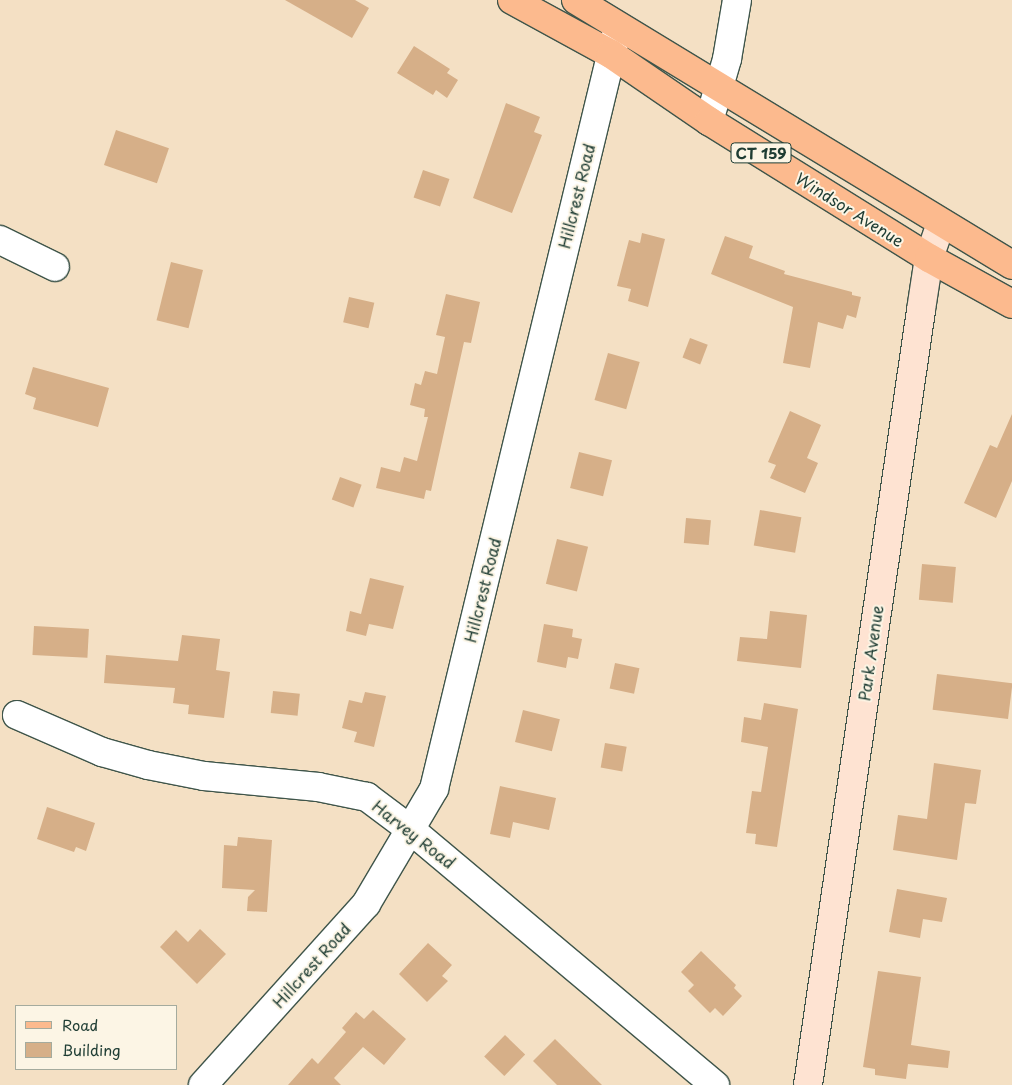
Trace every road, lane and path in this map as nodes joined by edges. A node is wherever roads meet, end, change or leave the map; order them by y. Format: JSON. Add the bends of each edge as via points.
{"nodes":[{"id":1,"x":512,"y":0,"type":"edge"},
{"id":2,"x":576,"y":0,"type":"edge"},
{"id":3,"x":737,"y":0,"type":"edge"},
{"id":4,"x":619,"y":25,"type":"junction"},
{"id":5,"x":611,"y":54,"type":"junction"},
{"id":6,"x":719,"y":89,"type":"junction"},
{"id":7,"x":709,"y":121,"type":"junction"},
{"id":8,"x":942,"y":224,"type":"junction"},
{"id":9,"x":0,"y":240,"type":"edge"},
{"id":10,"x":929,"y":258,"type":"junction"},
{"id":11,"x":1012,"y":265,"type":"edge"},
{"id":12,"x":55,"y":267,"type":"dead end"},
{"id":13,"x":1012,"y":304,"type":"edge"},
{"id":14,"x":17,"y":715,"type":"dead end"},
{"id":15,"x":412,"y":830,"type":"junction"},
{"id":16,"x":203,"y":1085,"type":"edge"},
{"id":17,"x":715,"y":1085,"type":"edge"},
{"id":18,"x":808,"y":1085,"type":"edge"}],
"edges":[{"from":1,"to":5,"type":"main road","name":"Windsor Avenue","number":"CT 159"},
{"from":2,"to":4,"type":"main road","name":"Windsor Avenue","number":"CT 159"},
{"from":3,"to":6,"type":"street"},
{"from":4,"to":5,"type":"street","name":"Hillcrest Road"},
{"from":4,"to":6,"type":"main road","name":"Windsor Avenue","number":"CT 159"},
{"from":5,"to":7,"type":"main road","name":"Windsor Avenue","number":"CT 159"},
{"from":5,"to":15,"type":"street","name":"Hillcrest Road","via":[[434,789]]},
{"from":6,"to":7,"type":"street"},
{"from":6,"to":8,"type":"main road","name":"Windsor Avenue","number":"CT 159"},
{"from":7,"to":10,"type":"main road","name":"Windsor Avenue","number":"CT 159"},
{"from":8,"to":10,"type":"main road","name":"Park Avenue"},
{"from":8,"to":11,"type":"main road","name":"Windsor Avenue","number":"CT 159"},
{"from":9,"to":12,"type":"street"},
{"from":10,"to":13,"type":"main road","name":"Windsor Avenue","number":"CT 159"},
{"from":10,"to":18,"type":"main road","name":"Park Avenue"},
{"from":14,"to":15,"type":"street","name":"Harvey Road","via":[[102,752],[148,765],[204,776],[318,787],[367,797]]},
{"from":15,"to":16,"type":"street","name":"Hillcrest Road","via":[[366,904]]},
{"from":15,"to":17,"type":"street","name":"Harvey Road"}]}
